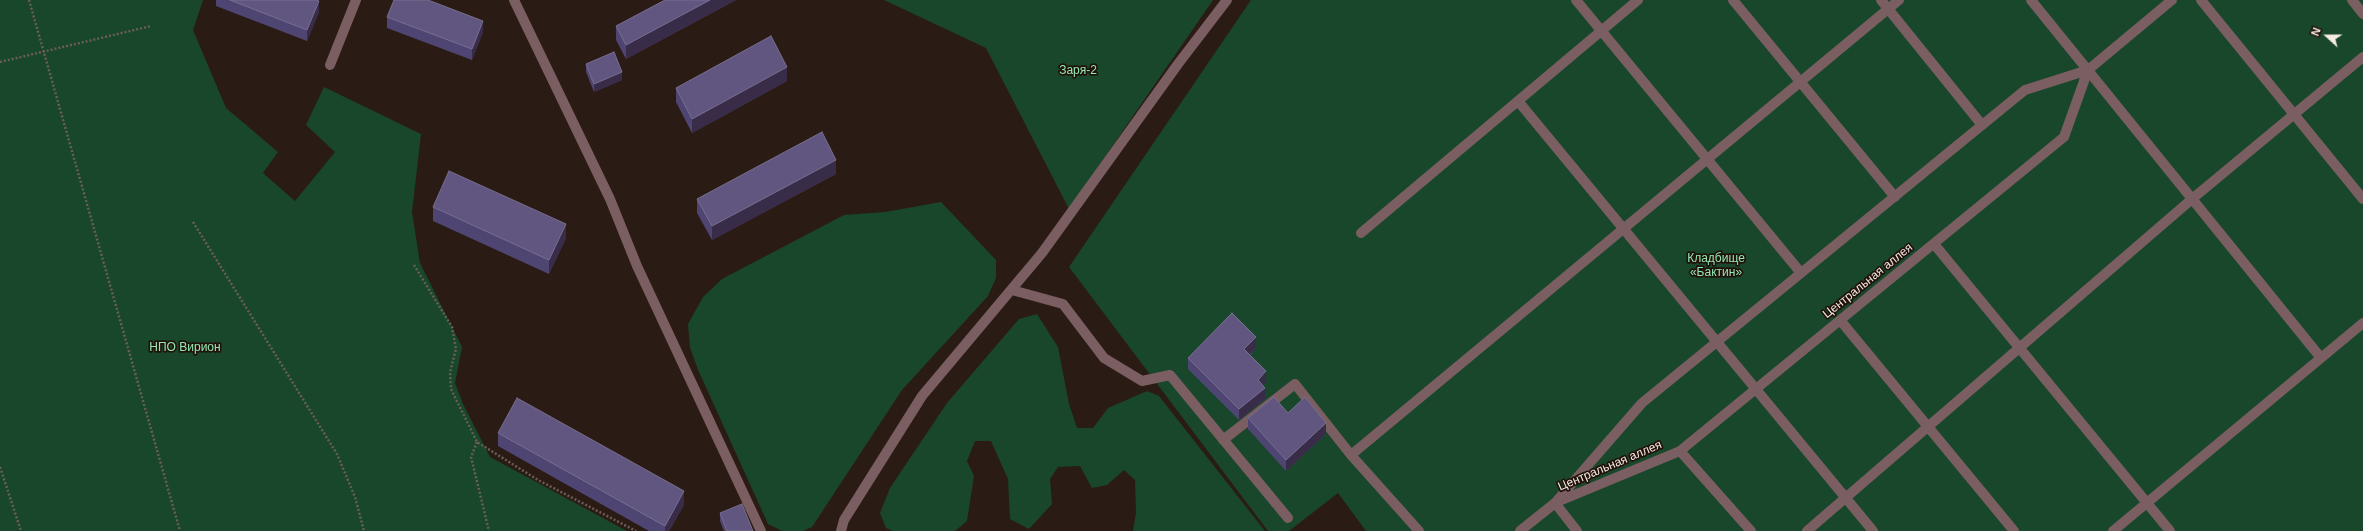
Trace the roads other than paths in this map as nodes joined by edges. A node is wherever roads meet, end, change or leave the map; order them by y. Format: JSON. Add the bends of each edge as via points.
{"nodes":[{"id":1,"x":356,"y":0,"type":"edge"},
{"id":2,"x":514,"y":0,"type":"edge"},
{"id":3,"x":1227,"y":0,"type":"edge"},
{"id":4,"x":1576,"y":0,"type":"edge"},
{"id":5,"x":1638,"y":0,"type":"edge"},
{"id":6,"x":1733,"y":0,"type":"edge"},
{"id":7,"x":1881,"y":0,"type":"edge"},
{"id":8,"x":1899,"y":0,"type":"edge"},
{"id":9,"x":2031,"y":0,"type":"edge"},
{"id":10,"x":2172,"y":0,"type":"edge"},
{"id":11,"x":2201,"y":0,"type":"edge"},
{"id":12,"x":2352,"y":0,"type":"edge"},
{"id":13,"x":1888,"y":9,"type":"junction"},
{"id":14,"x":2363,"y":14,"type":"edge"},
{"id":15,"x":1601,"y":31,"type":"junction"},
{"id":16,"x":2363,"y":57,"type":"edge"},
{"id":17,"x":330,"y":65,"type":"dead end"},
{"id":18,"x":2088,"y":70,"type":"junction"},
{"id":19,"x":1800,"y":82,"type":"junction"},
{"id":20,"x":1518,"y":101,"type":"junction"},
{"id":21,"x":2294,"y":114,"type":"junction"},
{"id":22,"x":1982,"y":125,"type":"junction"},
{"id":23,"x":1707,"y":159,"type":"junction"},
{"id":24,"x":1895,"y":197,"type":"junction"},
{"id":25,"x":2192,"y":199,"type":"junction"},
{"id":26,"x":2363,"y":199,"type":"edge"},
{"id":27,"x":1624,"y":229,"type":"junction"},
{"id":28,"x":1361,"y":233,"type":"dead end"},
{"id":29,"x":1934,"y":244,"type":"junction"},
{"id":30,"x":1801,"y":273,"type":"junction"},
{"id":31,"x":1012,"y":290,"type":"junction"},
{"id":32,"x":1840,"y":320,"type":"junction"},
{"id":33,"x":2363,"y":323,"type":"edge"},
{"id":34,"x":1717,"y":342,"type":"junction"},
{"id":35,"x":2019,"y":347,"type":"junction"},
{"id":36,"x":2322,"y":358,"type":"junction"},
{"id":37,"x":1756,"y":389,"type":"junction"},
{"id":38,"x":1927,"y":425,"type":"junction"},
{"id":39,"x":1223,"y":440,"type":"junction"},
{"id":40,"x":1680,"y":451,"type":"junction"},
{"id":41,"x":1351,"y":455,"type":"junction"},
{"id":42,"x":1846,"y":498,"type":"junction"},
{"id":43,"x":1555,"y":503,"type":"junction"},
{"id":44,"x":2146,"y":503,"type":"junction"},
{"id":45,"x":1288,"y":518,"type":"dead end"},
{"id":46,"x":761,"y":531,"type":"edge"},
{"id":47,"x":841,"y":531,"type":"edge"},
{"id":48,"x":1419,"y":531,"type":"edge"},
{"id":49,"x":1520,"y":531,"type":"edge"},
{"id":50,"x":1577,"y":531,"type":"edge"},
{"id":51,"x":1752,"y":531,"type":"edge"},
{"id":52,"x":1807,"y":531,"type":"edge"},
{"id":53,"x":1873,"y":531,"type":"edge"},
{"id":54,"x":2014,"y":531,"type":"edge"},
{"id":55,"x":2113,"y":531,"type":"edge"},
{"id":56,"x":2170,"y":531,"type":"edge"}],
"edges":[{"from":1,"to":17,"type":"street"},
{"from":2,"to":46,"type":"street","via":[[610,199],[637,266]]},
{"from":3,"to":31,"type":"street","via":[[1042,253]]},
{"from":4,"to":15,"type":"street"},
{"from":5,"to":15,"type":"street"},
{"from":6,"to":19,"type":"street"},
{"from":7,"to":13,"type":"street"},
{"from":8,"to":13,"type":"street"},
{"from":9,"to":18,"type":"street"},
{"from":10,"to":18,"type":"street","name":"Центральная аллея"},
{"from":11,"to":21,"type":"street"},
{"from":12,"to":14,"type":"street"},
{"from":13,"to":19,"type":"street"},
{"from":13,"to":22,"type":"street"},
{"from":15,"to":20,"type":"street"},
{"from":15,"to":23,"type":"street"},
{"from":16,"to":21,"type":"street"},
{"from":18,"to":22,"type":"street","name":"Центральная аллея","via":[[2025,90]]},
{"from":18,"to":25,"type":"street"},
{"from":18,"to":29,"type":"street","name":"Центральная аллея","via":[[2064,137]]},
{"from":19,"to":23,"type":"street"},
{"from":19,"to":24,"type":"street"},
{"from":20,"to":27,"type":"street"},
{"from":20,"to":28,"type":"street"},
{"from":21,"to":25,"type":"street"},
{"from":21,"to":26,"type":"street"},
{"from":22,"to":24,"type":"street","name":"Центральная аллея"},
{"from":23,"to":27,"type":"street"},
{"from":23,"to":30,"type":"street"},
{"from":24,"to":30,"type":"street","name":"Центральная аллея"},
{"from":25,"to":35,"type":"street"},
{"from":25,"to":36,"type":"street"},
{"from":27,"to":34,"type":"street"},
{"from":27,"to":41,"type":"street"},
{"from":29,"to":32,"type":"street","name":"Центральная аллея"},
{"from":29,"to":35,"type":"street"},
{"from":30,"to":34,"type":"street","name":"Центральная аллея"},
{"from":31,"to":39,"type":"street","via":[[1063,304],[1104,358],[1142,381],[1170,376]]},
{"from":31,"to":47,"type":"street","via":[[922,396],[844,520]]},
{"from":32,"to":37,"type":"street","name":"Центральная аллея"},
{"from":32,"to":38,"type":"street"},
{"from":33,"to":36,"type":"street"},
{"from":34,"to":37,"type":"street"},
{"from":34,"to":43,"type":"street","name":"Центральная аллея","via":[[1642,404]]},
{"from":35,"to":38,"type":"street"},
{"from":35,"to":44,"type":"street"},
{"from":36,"to":44,"type":"street"},
{"from":37,"to":40,"type":"street","name":"Центральная аллея"},
{"from":37,"to":42,"type":"street"},
{"from":38,"to":42,"type":"street"},
{"from":38,"to":54,"type":"street"},
{"from":39,"to":41,"type":"street","via":[[1295,384]]},
{"from":39,"to":45,"type":"street"},
{"from":40,"to":43,"type":"street","name":"Центральная аллея"},
{"from":40,"to":51,"type":"street"},
{"from":41,"to":48,"type":"street"},
{"from":42,"to":52,"type":"street"},
{"from":42,"to":53,"type":"street"},
{"from":43,"to":49,"type":"street"},
{"from":43,"to":50,"type":"street"},
{"from":44,"to":55,"type":"street"},
{"from":44,"to":56,"type":"street"}]}
